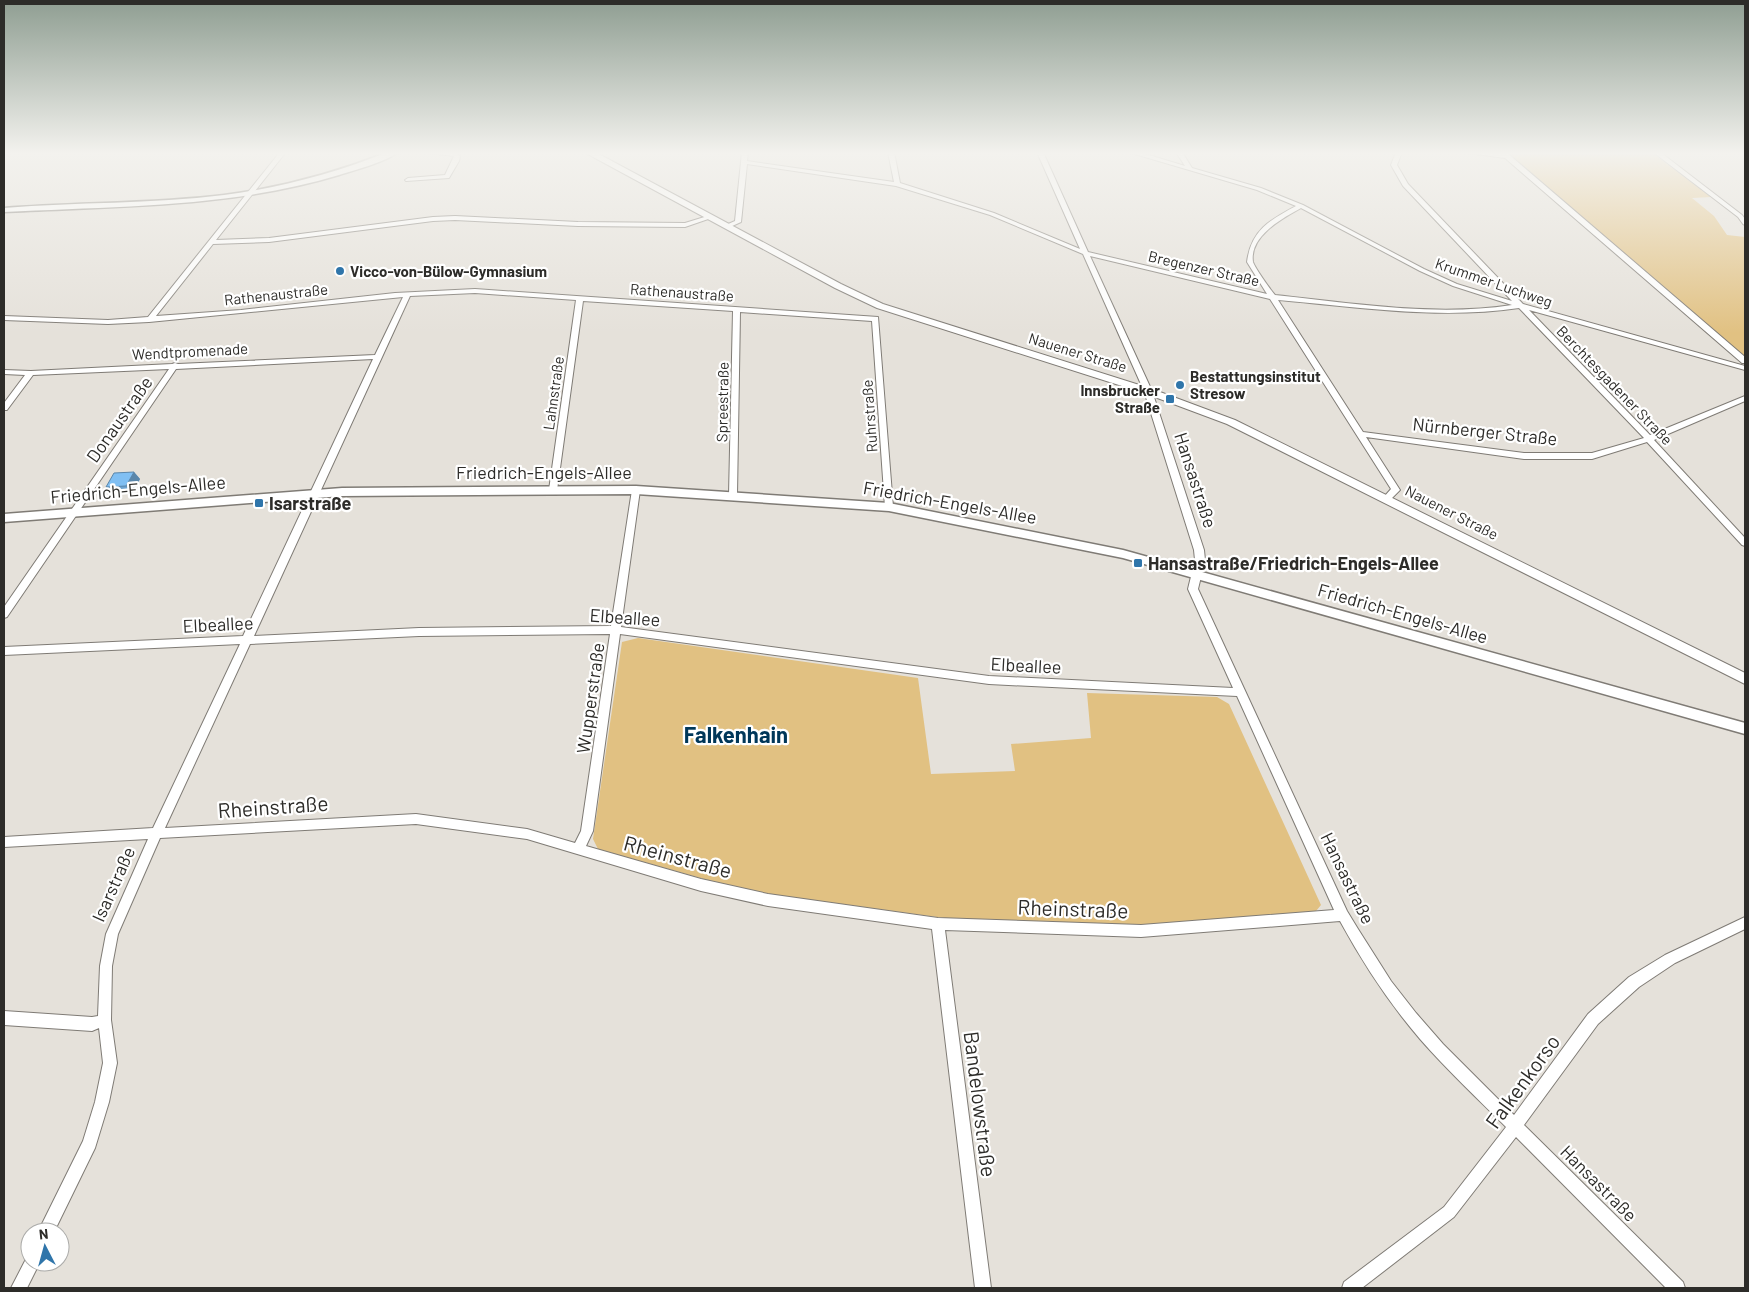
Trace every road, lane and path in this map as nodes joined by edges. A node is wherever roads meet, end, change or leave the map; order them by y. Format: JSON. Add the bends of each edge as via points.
{"nodes":[{"id":1,"x":235,"y":212,"type":"edge"},
{"id":2,"x":702,"y":212,"type":"edge"},
{"id":3,"x":739,"y":212,"type":"edge"},
{"id":4,"x":987,"y":212,"type":"edge"},
{"id":5,"x":1066,"y":212,"type":"edge"},
{"id":6,"x":1290,"y":212,"type":"edge"},
{"id":7,"x":1313,"y":212,"type":"edge"},
{"id":8,"x":1432,"y":212,"type":"edge"},
{"id":9,"x":1572,"y":212,"type":"edge"},
{"id":10,"x":1735,"y":212,"type":"edge"},
{"id":11,"x":711,"y":217,"type":"junction"},
{"id":12,"x":1745,"y":223,"type":"edge"},
{"id":13,"x":728,"y":226,"type":"junction"},
{"id":14,"x":211,"y":242,"type":"junction"},
{"id":15,"x":1084,"y":253,"type":"junction"},
{"id":16,"x":407,"y":295,"type":"junction"},
{"id":17,"x":1272,"y":296,"type":"junction"},
{"id":18,"x":580,"y":299,"type":"junction"},
{"id":19,"x":1521,"y":306,"type":"junction"},
{"id":20,"x":737,"y":309,"type":"junction"},
{"id":21,"x":4,"y":318,"type":"edge"},
{"id":22,"x":149,"y":320,"type":"junction"},
{"id":23,"x":876,"y":324,"type":"joint"},
{"id":24,"x":377,"y":357,"type":"junction"},
{"id":25,"x":1745,"y":361,"type":"edge"},
{"id":26,"x":175,"y":365,"type":"junction"},
{"id":27,"x":1745,"y":368,"type":"edge"},
{"id":28,"x":4,"y":372,"type":"edge"},
{"id":29,"x":31,"y":374,"type":"junction"},
{"id":30,"x":1148,"y":391,"type":"junction"},
{"id":31,"x":1745,"y":398,"type":"edge"},
{"id":32,"x":4,"y":408,"type":"edge"},
{"id":33,"x":1361,"y":434,"type":"junction"},
{"id":34,"x":1649,"y":439,"type":"junction"},
{"id":35,"x":553,"y":490,"type":"junction"},
{"id":36,"x":636,"y":490,"type":"junction"},
{"id":37,"x":314,"y":493,"type":"junction"},
{"id":38,"x":734,"y":495,"type":"junction"},
{"id":39,"x":1387,"y":498,"type":"junction"},
{"id":40,"x":889,"y":506,"type":"junction"},
{"id":41,"x":72,"y":514,"type":"junction"},
{"id":42,"x":4,"y":518,"type":"edge"},
{"id":43,"x":1745,"y":543,"type":"edge"},
{"id":44,"x":1197,"y":574,"type":"junction"},
{"id":45,"x":4,"y":614,"type":"edge"},
{"id":46,"x":616,"y":630,"type":"junction"},
{"id":47,"x":248,"y":638,"type":"junction"},
{"id":48,"x":4,"y":651,"type":"edge"},
{"id":49,"x":1745,"y":679,"type":"edge"},
{"id":50,"x":1240,"y":692,"type":"junction"},
{"id":51,"x":1745,"y":729,"type":"edge"},
{"id":52,"x":157,"y":833,"type":"junction"},
{"id":53,"x":4,"y":842,"type":"edge"},
{"id":54,"x":578,"y":850,"type":"junction"},
{"id":55,"x":1343,"y":916,"type":"junction"},
{"id":56,"x":1745,"y":922,"type":"edge"},
{"id":57,"x":938,"y":924,"type":"junction"},
{"id":58,"x":4,"y":1018,"type":"edge"},
{"id":59,"x":104,"y":1020,"type":"junction"},
{"id":60,"x":1516,"y":1126,"type":"junction"},
{"id":61,"x":51,"y":1222,"type":"edge"},
{"id":62,"x":27,"y":1272,"type":"edge"},
{"id":63,"x":19,"y":1288,"type":"edge"},
{"id":64,"x":984,"y":1288,"type":"edge"},
{"id":65,"x":1350,"y":1288,"type":"edge"},
{"id":66,"x":1677,"y":1288,"type":"edge"}],
"edges":[{"from":1,"to":14,"type":"street"},
{"from":2,"to":11,"type":"main road","name":"Nauener Straße"},
{"from":3,"to":13,"type":"street","via":[[738,222]]},
{"from":4,"to":15,"type":"street","name":"Bregenzer Straße"},
{"from":5,"to":15,"type":"street"},
{"from":6,"to":17,"type":"street","via":[[1262,229],[1250,248],[1250,262]]},
{"from":7,"to":19,"type":"street","name":"Krummer Luchweg","via":[[1455,285]]},
{"from":8,"to":19,"type":"street","name":"Berchtesgadener Straße"},
{"from":9,"to":25,"type":"street"},
{"from":10,"to":12,"type":"street"},
{"from":11,"to":13,"type":"main road","name":"Nauener Straße"},
{"from":11,"to":14,"type":"street","via":[[685,225],[433,219],[269,240]]},
{"from":13,"to":30,"type":"main road","name":"Nauener Straße","via":[[880,306]]},
{"from":14,"to":22,"type":"street"},
{"from":15,"to":17,"type":"street","name":"Bregenzer Straße"},
{"from":15,"to":30,"type":"street"},
{"from":16,"to":18,"type":"street","name":"Rathenaustraße","via":[[475,291]]},
{"from":16,"to":22,"type":"street","name":"Rathenaustraße"},
{"from":16,"to":24,"type":"street","name":"Isarstraße"},
{"from":17,"to":19,"type":"street","name":"Bregenzer Straße","via":[[1420,312],[1488,311]]},
{"from":17,"to":33,"type":"street"},
{"from":18,"to":20,"type":"street","name":"Rathenaustraße"},
{"from":18,"to":35,"type":"street","name":"Lahnstraße"},
{"from":19,"to":27,"type":"street","name":"Krummer Luchweg"},
{"from":19,"to":34,"type":"street","name":"Berchtesgadener Straße"},
{"from":20,"to":23,"type":"street","name":"Rathenaustraße","via":[[876,319]]},
{"from":20,"to":38,"type":"street","name":"Spreestraße"},
{"from":21,"to":22,"type":"street","name":"Rathenaustraße","via":[[108,322]]},
{"from":23,"to":40,"type":"street","name":"Ruhrstraße"},
{"from":24,"to":26,"type":"street","name":"Wendtpromenade"},
{"from":24,"to":37,"type":"street","name":"Isarstraße"},
{"from":26,"to":29,"type":"street","name":"Wendtpromenade"},
{"from":26,"to":41,"type":"street","name":"Donaustraße"},
{"from":28,"to":29,"type":"street","name":"Wendtpromenade"},
{"from":29,"to":32,"type":"street"},
{"from":30,"to":39,"type":"main road","name":"Nauener Straße","via":[[1232,422]]},
{"from":30,"to":44,"type":"street","name":"Hansastraße","via":[[1199,550]]},
{"from":31,"to":34,"type":"street","name":"Nürnberger Straße"},
{"from":33,"to":34,"type":"street","name":"Nürnberger Straße","via":[[1524,456],[1592,456]]},
{"from":33,"to":39,"type":"street","via":[[1396,490]]},
{"from":34,"to":43,"type":"street","name":"Berchtesgadener Straße"},
{"from":35,"to":36,"type":"street","name":"Friedrich-Engels-Allee"},
{"from":35,"to":37,"type":"street","name":"Friedrich-Engels-Allee"},
{"from":36,"to":38,"type":"street","name":"Friedrich-Engels-Allee"},
{"from":36,"to":46,"type":"street","name":"Wupperstraße"},
{"from":37,"to":41,"type":"street","name":"Friedrich-Engels-Allee"},
{"from":37,"to":47,"type":"street","name":"Isarstraße"},
{"from":38,"to":40,"type":"street","name":"Friedrich-Engels-Allee"},
{"from":39,"to":49,"type":"main road","name":"Nauener Straße"},
{"from":40,"to":44,"type":"street","name":"Friedrich-Engels-Allee","via":[[1123,554]]},
{"from":41,"to":42,"type":"street","name":"Friedrich-Engels-Allee"},
{"from":41,"to":45,"type":"street","name":"Donaustraße"},
{"from":44,"to":50,"type":"street","name":"Hansastraße","via":[[1193,589]]},
{"from":44,"to":51,"type":"street","name":"Friedrich-Engels-Allee"},
{"from":46,"to":47,"type":"street","name":"Elbeallee"},
{"from":46,"to":50,"type":"street","name":"Elbeallee","via":[[990,680]]},
{"from":46,"to":54,"type":"street","name":"Wupperstraße","via":[[587,831]]},
{"from":47,"to":48,"type":"street","name":"Elbeallee"},
{"from":47,"to":52,"type":"street","name":"Isarstraße"},
{"from":50,"to":55,"type":"street","name":"Hansastraße"},
{"from":52,"to":53,"type":"street","name":"Rheinstraße"},
{"from":52,"to":54,"type":"street","name":"Rheinstraße","via":[[416,819],[526,834]]},
{"from":52,"to":59,"type":"street","name":"Isarstraße","via":[[112,934],[106,966]]},
{"from":54,"to":57,"type":"street","name":"Rheinstraße","via":[[701,885],[768,900]]},
{"from":55,"to":57,"type":"street","name":"Rheinstraße","via":[[1141,931]]},
{"from":55,"to":60,"type":"street","name":"Hansastraße","via":[[1365,956],[1412,1020]]},
{"from":56,"to":60,"type":"street","name":"Falkenkorso","via":[[1670,959],[1634,982],[1593,1019]]},
{"from":57,"to":64,"type":"street","name":"Bandelowstraße"},
{"from":58,"to":59,"type":"street","via":[[92,1024]]},
{"from":59,"to":61,"type":"street","name":"Isarstraße","via":[[110,1063],[102,1102],[90,1143]]},
{"from":60,"to":65,"type":"street","name":"Falkenkorso","via":[[1449,1212]]},
{"from":60,"to":66,"type":"street","name":"Hansastraße"},
{"from":62,"to":63,"type":"street"}]}
